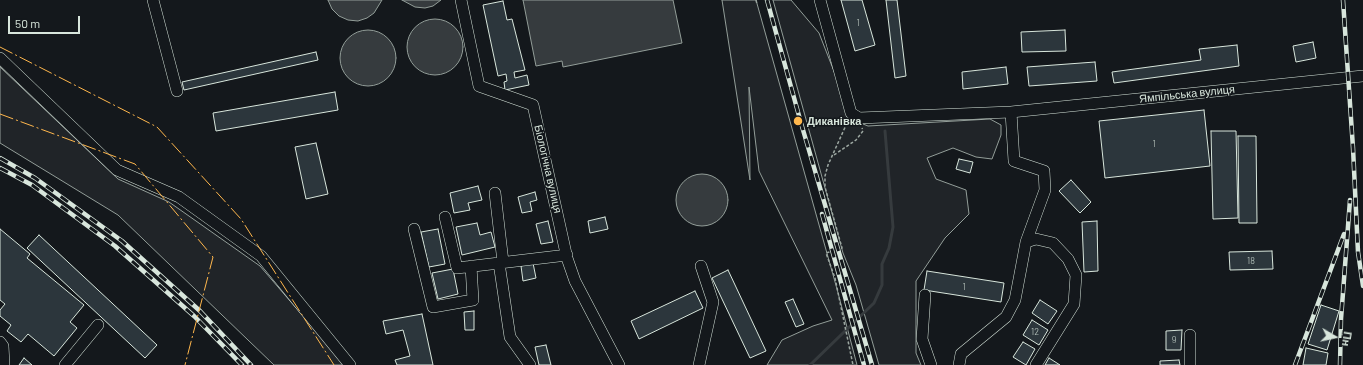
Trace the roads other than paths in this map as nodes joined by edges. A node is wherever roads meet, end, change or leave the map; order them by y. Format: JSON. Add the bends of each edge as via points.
{"nodes":[{"id":1,"x":153,"y":0,"type":"edge"},
{"id":2,"x":461,"y":0,"type":"edge"},
{"id":3,"x":820,"y":0,"type":"edge"},
{"id":4,"x":0,"y":58,"type":"edge"},
{"id":5,"x":1363,"y":76,"type":"edge"},
{"id":6,"x":177,"y":91,"type":"dead end"},
{"id":7,"x":1010,"y":112,"type":"junction"},
{"id":8,"x":495,"y":193,"type":"dead end"},
{"id":9,"x":445,"y":217,"type":"dead end"},
{"id":10,"x":414,"y":229,"type":"dead end"},
{"id":11,"x":1026,"y":242,"type":"junction"},
{"id":12,"x":567,"y":255,"type":"junction"},
{"id":13,"x":501,"y":262,"type":"junction"},
{"id":14,"x":471,"y":266,"type":"junction"},
{"id":15,"x":701,"y":266,"type":"dead end"},
{"id":16,"x":925,"y":295,"type":"dead end"},
{"id":17,"x":98,"y":324,"type":"dead end"},
{"id":18,"x":1190,"y":335,"type":"dead end"},
{"id":19,"x":0,"y":342,"type":"edge"},
{"id":20,"x":4,"y":365,"type":"edge"},
{"id":21,"x":65,"y":365,"type":"edge"},
{"id":22,"x":350,"y":365,"type":"edge"},
{"id":23,"x":530,"y":365,"type":"edge"},
{"id":24,"x":619,"y":365,"type":"edge"},
{"id":25,"x":699,"y":365,"type":"edge"},
{"id":26,"x":931,"y":365,"type":"edge"},
{"id":27,"x":959,"y":365,"type":"edge"},
{"id":28,"x":1036,"y":365,"type":"edge"},
{"id":29,"x":1190,"y":365,"type":"edge"}],
"edges":[{"from":1,"to":6,"type":"street"},
{"from":2,"to":12,"type":"street","name":"Біологічна вулиця","via":[[479,86],[533,105]]},
{"from":3,"to":7,"type":"street","name":"Ямпільська вулиця","via":[[855,115]]},
{"from":4,"to":22,"type":"street","via":[[117,170],[179,197],[261,256]]},
{"from":5,"to":7,"type":"street","name":"Ямпільська вулиця"},
{"from":7,"to":11,"type":"street","via":[[1014,162],[1044,171],[1046,190]]},
{"from":8,"to":13,"type":"street"},
{"from":9,"to":14,"type":"street","via":[[457,268]]},
{"from":10,"to":14,"type":"street","via":[[433,307],[473,300]]},
{"from":11,"to":27,"type":"street","via":[[1015,300],[1006,317],[961,354]]},
{"from":11,"to":28,"type":"street","via":[[1036,239],[1053,243],[1068,259],[1076,275],[1074,304]]},
{"from":12,"to":13,"type":"street"},
{"from":12,"to":24,"type":"street","name":"Біологічна вулиця","via":[[575,281]]},
{"from":13,"to":14,"type":"street"},
{"from":13,"to":23,"type":"street","via":[[510,337]]},
{"from":15,"to":25,"type":"street","via":[[713,302]]},
{"from":16,"to":26,"type":"street","via":[[922,339]]},
{"from":17,"to":21,"type":"street"},
{"from":18,"to":29,"type":"street"},
{"from":19,"to":20,"type":"street","via":[[3,346]]}]}
